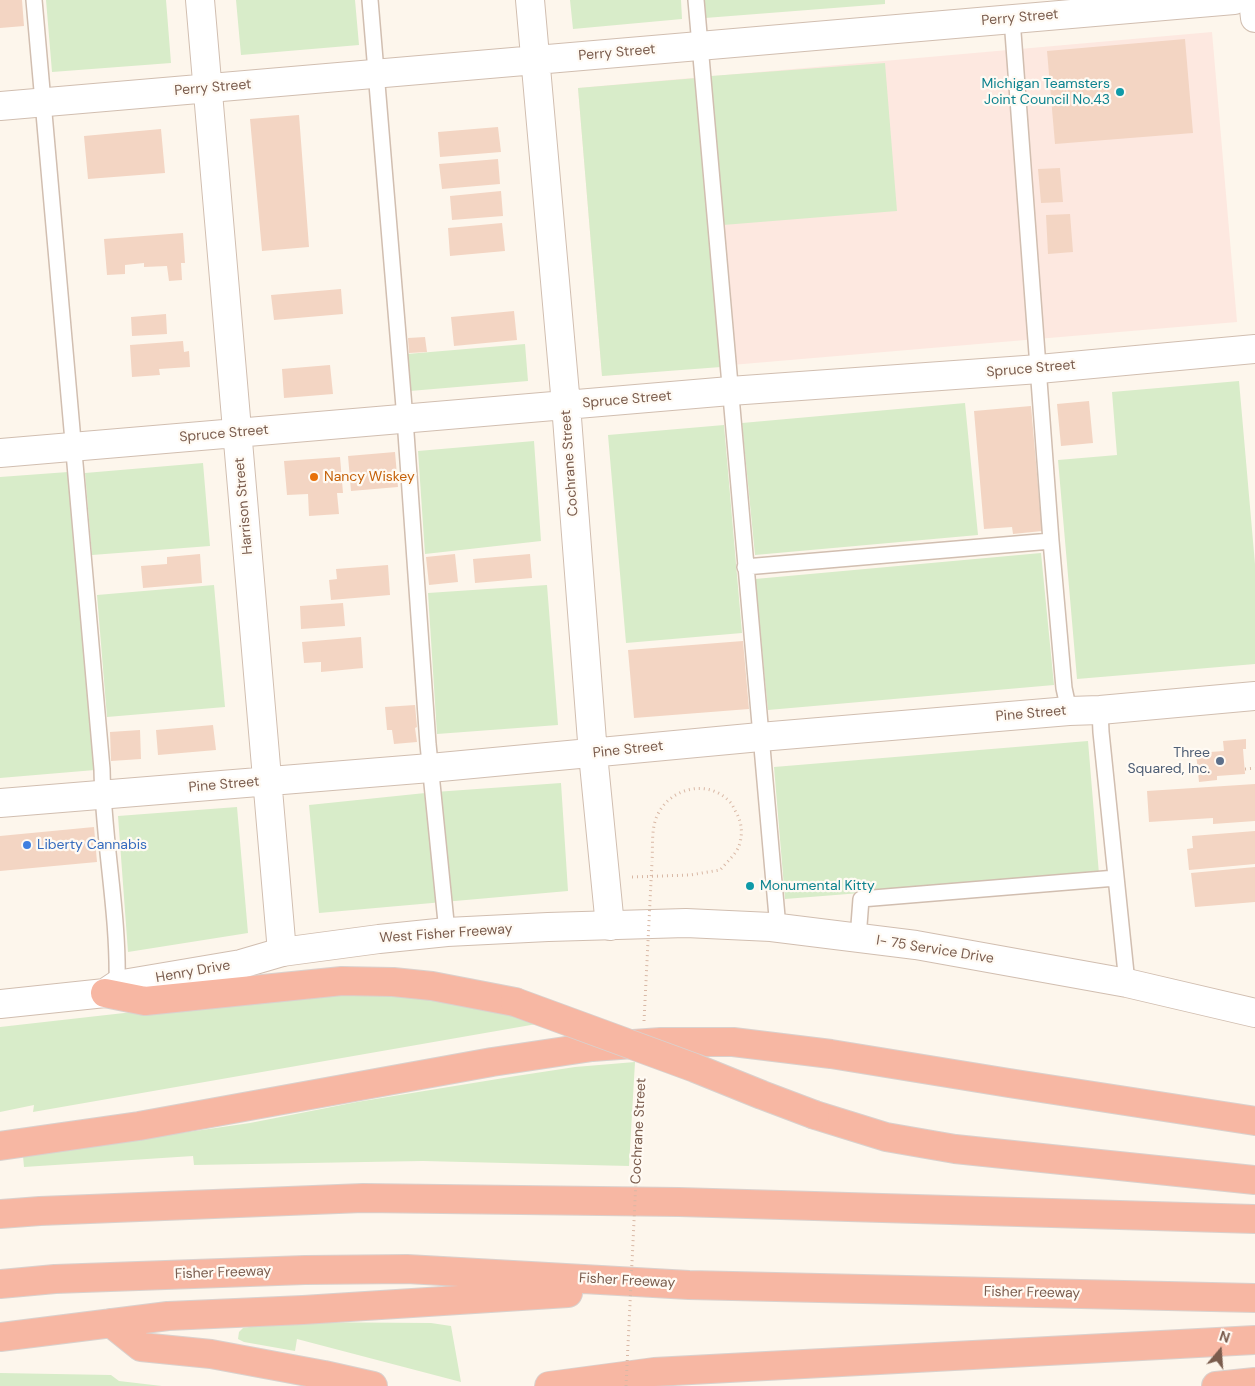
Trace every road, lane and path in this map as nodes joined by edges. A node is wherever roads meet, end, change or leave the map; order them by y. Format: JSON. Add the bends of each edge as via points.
{"nodes":[{"id":1,"x":34,"y":0,"type":"edge"},
{"id":2,"x":200,"y":0,"type":"edge"},
{"id":3,"x":370,"y":0,"type":"edge"},
{"id":4,"x":530,"y":0,"type":"edge"},
{"id":5,"x":696,"y":0,"type":"edge"},
{"id":6,"x":1234,"y":0,"type":"edge"},
{"id":7,"x":1253,"y":0,"type":"edge"},
{"id":8,"x":1255,"y":18,"type":"edge"},
{"id":9,"x":1012,"y":19,"type":"junction"},
{"id":10,"x":700,"y":46,"type":"junction"},
{"id":11,"x":536,"y":60,"type":"junction"},
{"id":12,"x":376,"y":74,"type":"junction"},
{"id":13,"x":207,"y":88,"type":"junction"},
{"id":14,"x":43,"y":102,"type":"junction"},
{"id":15,"x":0,"y":106,"type":"edge"},
{"id":16,"x":1255,"y":350,"type":"edge"},
{"id":17,"x":1039,"y":368,"type":"junction"},
{"id":18,"x":730,"y":391,"type":"junction"},
{"id":19,"x":566,"y":405,"type":"junction"},
{"id":20,"x":405,"y":419,"type":"junction"},
{"id":21,"x":238,"y":433,"type":"junction"},
{"id":22,"x":74,"y":446,"type":"junction"},
{"id":23,"x":0,"y":453,"type":"edge"},
{"id":24,"x":1051,"y":541,"type":"junction"},
{"id":25,"x":745,"y":567,"type":"junction"},
{"id":26,"x":1255,"y":696,"type":"edge"},
{"id":27,"x":1100,"y":710,"type":"junction"},
{"id":28,"x":1069,"y":711,"type":"junction"},
{"id":29,"x":760,"y":737,"type":"junction"},
{"id":30,"x":593,"y":754,"type":"junction"},
{"id":31,"x":430,"y":768,"type":"junction"},
{"id":32,"x":1255,"y":768,"type":"edge"},
{"id":33,"x":1245,"y":769,"type":"dead end"},
{"id":34,"x":267,"y":781,"type":"junction"},
{"id":35,"x":102,"y":795,"type":"junction"},
{"id":36,"x":0,"y":803,"type":"edge"},
{"id":37,"x":631,"y":877,"type":"dead end"},
{"id":38,"x":1116,"y":878,"type":"junction"},
{"id":39,"x":610,"y":926,"type":"junction"},
{"id":40,"x":778,"y":928,"type":"junction"},
{"id":41,"x":447,"y":932,"type":"junction"},
{"id":42,"x":858,"y":938,"type":"junction"},
{"id":43,"x":282,"y":952,"type":"junction"},
{"id":44,"x":1127,"y":983,"type":"junction"},
{"id":45,"x":111,"y":989,"type":"junction"},
{"id":46,"x":0,"y":1004,"type":"edge"},
{"id":47,"x":1255,"y":1013,"type":"edge"},
{"id":48,"x":644,"y":1030,"type":"dead end"},
{"id":49,"x":642,"y":1070,"type":"dead end"},
{"id":50,"x":1255,"y":1121,"type":"edge"},
{"id":51,"x":0,"y":1146,"type":"edge"},
{"id":52,"x":1255,"y":1180,"type":"edge"},
{"id":53,"x":0,"y":1214,"type":"edge"},
{"id":54,"x":1255,"y":1219,"type":"edge"},
{"id":55,"x":0,"y":1284,"type":"edge"},
{"id":56,"x":689,"y":1285,"type":"junction"},
{"id":57,"x":1255,"y":1298,"type":"edge"},
{"id":58,"x":112,"y":1323,"type":"junction"},
{"id":59,"x":0,"y":1338,"type":"edge"},
{"id":60,"x":1255,"y":1340,"type":"edge"},
{"id":61,"x":1255,"y":1382,"type":"edge"},
{"id":62,"x":554,"y":1385,"type":"edge"},
{"id":63,"x":373,"y":1386,"type":"edge"},
{"id":64,"x":626,"y":1386,"type":"edge"},
{"id":65,"x":1216,"y":1386,"type":"edge"}],
"edges":[{"from":1,"to":14,"type":"lane"},
{"from":2,"to":13,"type":"street","name":"Harrison Street"},
{"from":3,"to":12,"type":"lane"},
{"from":4,"to":11,"type":"street","name":"Cochrane Street"},
{"from":5,"to":10,"type":"lane"},
{"from":6,"to":9,"type":"street","name":"Perry Street"},
{"from":7,"to":8,"type":"street"},
{"from":9,"to":10,"type":"street","name":"Perry Street"},
{"from":9,"to":17,"type":"lane"},
{"from":10,"to":11,"type":"street","name":"Perry Street"},
{"from":10,"to":18,"type":"lane"},
{"from":11,"to":12,"type":"street","name":"Perry Street"},
{"from":11,"to":19,"type":"street","name":"Cochrane Street"},
{"from":12,"to":13,"type":"street","name":"Perry Street"},
{"from":12,"to":20,"type":"lane"},
{"from":13,"to":14,"type":"street","name":"Perry Street"},
{"from":13,"to":21,"type":"street","name":"Harrison Street"},
{"from":14,"to":15,"type":"street","name":"Perry Street"},
{"from":14,"to":22,"type":"lane"},
{"from":16,"to":17,"type":"street","name":"Spruce Street"},
{"from":17,"to":18,"type":"street","name":"Spruce Street"},
{"from":17,"to":24,"type":"lane"},
{"from":18,"to":19,"type":"street","name":"Spruce Street"},
{"from":18,"to":25,"type":"lane"},
{"from":19,"to":20,"type":"street","name":"Spruce Street"},
{"from":19,"to":30,"type":"street","name":"Cochrane Street"},
{"from":20,"to":21,"type":"street","name":"Spruce Street"},
{"from":20,"to":31,"type":"lane"},
{"from":21,"to":22,"type":"street","name":"Spruce Street"},
{"from":21,"to":34,"type":"street","name":"Harrison Street"},
{"from":22,"to":23,"type":"street","name":"Spruce Street"},
{"from":22,"to":35,"type":"lane"},
{"from":24,"to":25,"type":"lane"},
{"from":24,"to":28,"type":"lane","via":[[1064,688]]},
{"from":25,"to":29,"type":"lane"},
{"from":26,"to":27,"type":"street","name":"Pine Street"},
{"from":27,"to":28,"type":"street","name":"Pine Street"},
{"from":27,"to":38,"type":"lane"},
{"from":28,"to":29,"type":"street","name":"Pine Street"},
{"from":29,"to":30,"type":"street","name":"Pine Street"},
{"from":29,"to":40,"type":"lane"},
{"from":30,"to":31,"type":"street","name":"Pine Street"},
{"from":30,"to":39,"type":"street","name":"Cochrane Street"},
{"from":31,"to":34,"type":"street","name":"Pine Street"},
{"from":31,"to":41,"type":"lane"},
{"from":32,"to":33,"type":"path"},
{"from":34,"to":35,"type":"street","name":"Pine Street"},
{"from":34,"to":43,"type":"street","name":"Harrison Street"},
{"from":35,"to":36,"type":"street","name":"Pine Street"},
{"from":35,"to":45,"type":"lane","via":[[118,956]]},
{"from":37,"to":48,"type":"path","bridge":true,"via":[[690,875],[720,870],[739,848],[742,835],[740,821],[730,802],[718,793],[701,788],[685,790],[671,796],[656,818],[653,832],[652,862]]},
{"from":38,"to":42,"type":"lane","via":[[861,899]]},
{"from":38,"to":44,"type":"lane"},
{"from":39,"to":40,"type":"street","name":"I- 75 Service Drive","via":[[686,924]]},
{"from":39,"to":41,"type":"street","name":"West Fisher Freeway"},
{"from":40,"to":42,"type":"street","name":"I- 75 Service Drive"},
{"from":41,"to":43,"type":"street","name":"West Fisher Freeway"},
{"from":42,"to":44,"type":"street","name":"I- 75 Service Drive","via":[[916,945]]},
{"from":43,"to":45,"type":"street","name":"Henry Drive","via":[[241,964]]},
{"from":44,"to":47,"type":"street","name":"I- 75 Service Drive"},
{"from":45,"to":46,"type":"street"},
{"from":45,"to":52,"type":"highway","bridge":true,"via":[[145,1001],[342,981],[432,986],[515,1002],[815,1115],[886,1137],[955,1149]]},
{"from":49,"to":64,"type":"path","name":"Cochrane Street","bridge":true},
{"from":50,"to":51,"type":"highway","via":[[831,1054],[733,1042],[661,1042],[592,1047],[492,1062],[139,1126]]},
{"from":53,"to":54,"type":"highway","via":[[363,1198],[679,1202]]},
{"from":55,"to":56,"type":"highway","name":"Fisher Freeway","via":[[85,1278],[407,1269]]},
{"from":56,"to":57,"type":"highway","name":"Fisher Freeway"},
{"from":56,"to":58,"type":"highway","via":[[168,1316]]},
{"from":58,"to":59,"type":"highway"},
{"from":58,"to":63,"type":"highway","via":[[141,1347],[210,1354]]},
{"from":60,"to":62,"type":"highway","via":[[654,1372]]},
{"from":61,"to":65,"type":"highway"}]}
